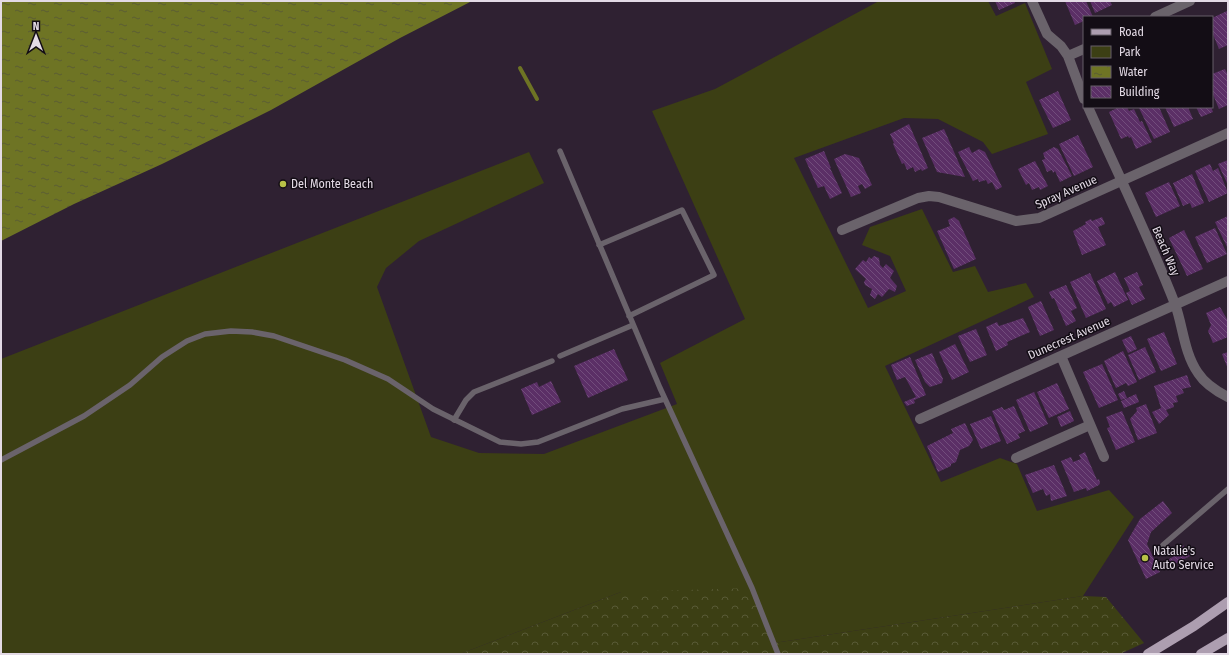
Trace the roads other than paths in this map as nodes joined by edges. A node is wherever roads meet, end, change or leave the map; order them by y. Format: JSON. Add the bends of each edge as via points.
{"nodes":[{"id":1,"x":1032,"y":1,"type":"edge"},
{"id":2,"x":1190,"y":1,"type":"edge"},
{"id":3,"x":1157,"y":16,"type":"edge"},
{"id":4,"x":1083,"y":49,"type":"edge"},
{"id":5,"x":1068,"y":56,"type":"junction"},
{"id":6,"x":1083,"y":96,"type":"edge"},
{"id":7,"x":1088,"y":108,"type":"edge"},
{"id":8,"x":1228,"y":134,"type":"edge"},
{"id":9,"x":560,"y":151,"type":"dead end"},
{"id":10,"x":1122,"y":181,"type":"junction"},
{"id":11,"x":842,"y":230,"type":"dead end"},
{"id":12,"x":599,"y":244,"type":"junction"},
{"id":13,"x":1228,"y":281,"type":"edge"},
{"id":14,"x":1175,"y":305,"type":"junction"},
{"id":15,"x":629,"y":316,"type":"junction"},
{"id":16,"x":633,"y":325,"type":"junction"},
{"id":17,"x":560,"y":356,"type":"dead end"},
{"id":18,"x":1061,"y":356,"type":"junction"},
{"id":19,"x":552,"y":361,"type":"dead end"},
{"id":20,"x":1228,"y":397,"type":"edge"},
{"id":21,"x":665,"y":399,"type":"junction"},
{"id":22,"x":920,"y":419,"type":"dead end"},
{"id":23,"x":454,"y":420,"type":"junction"},
{"id":24,"x":1090,"y":425,"type":"junction"},
{"id":25,"x":1104,"y":457,"type":"dead end"},
{"id":26,"x":1016,"y":458,"type":"dead end"},
{"id":27,"x":1,"y":460,"type":"edge"},
{"id":28,"x":1228,"y":489,"type":"edge"},
{"id":29,"x":1163,"y":545,"type":"dead end"},
{"id":30,"x":1228,"y":602,"type":"edge"},
{"id":31,"x":1228,"y":638,"type":"edge"},
{"id":32,"x":778,"y":654,"type":"edge"},
{"id":33,"x":1148,"y":654,"type":"edge"},
{"id":34,"x":1201,"y":654,"type":"edge"}],
"edges":[{"from":1,"to":5,"type":"street","via":[[1047,34]]},
{"from":2,"to":3,"type":"street"},
{"from":4,"to":5,"type":"street"},
{"from":5,"to":6,"type":"street"},
{"from":7,"to":10,"type":"street","name":"Beach Way"},
{"from":8,"to":10,"type":"street","name":"Spray Avenue"},
{"from":9,"to":12,"type":"lane"},
{"from":10,"to":11,"type":"street","name":"Spray Avenue","via":[[1027,221],[1016,221],[929,196],[918,198]]},
{"from":10,"to":14,"type":"street","name":"Beach Way"},
{"from":12,"to":15,"type":"lane"},
{"from":12,"to":15,"type":"lane","via":[[682,210],[714,275]]},
{"from":13,"to":14,"type":"street","name":"Dunecrest Avenue"},
{"from":14,"to":18,"type":"street","name":"Dunecrest Avenue"},
{"from":14,"to":20,"type":"street","name":"Beach Way","via":[[1190,358],[1197,372],[1217,391]]},
{"from":15,"to":16,"type":"lane"},
{"from":16,"to":17,"type":"lane"},
{"from":16,"to":21,"type":"lane"},
{"from":18,"to":22,"type":"street","name":"Dunecrest Avenue"},
{"from":18,"to":24,"type":"street"},
{"from":19,"to":23,"type":"lane","via":[[474,392]]},
{"from":21,"to":23,"type":"lane","via":[[622,409],[538,442],[521,444],[500,442]]},
{"from":21,"to":32,"type":"lane","via":[[752,588]]},
{"from":23,"to":27,"type":"lane","via":[[388,378],[345,360],[274,336],[230,331],[205,334],[187,341],[162,357],[130,385],[84,416]]},
{"from":24,"to":25,"type":"street"},
{"from":24,"to":26,"type":"street"},
{"from":28,"to":29,"type":"lane"},
{"from":30,"to":33,"type":"main road"},
{"from":31,"to":34,"type":"main road"}]}
